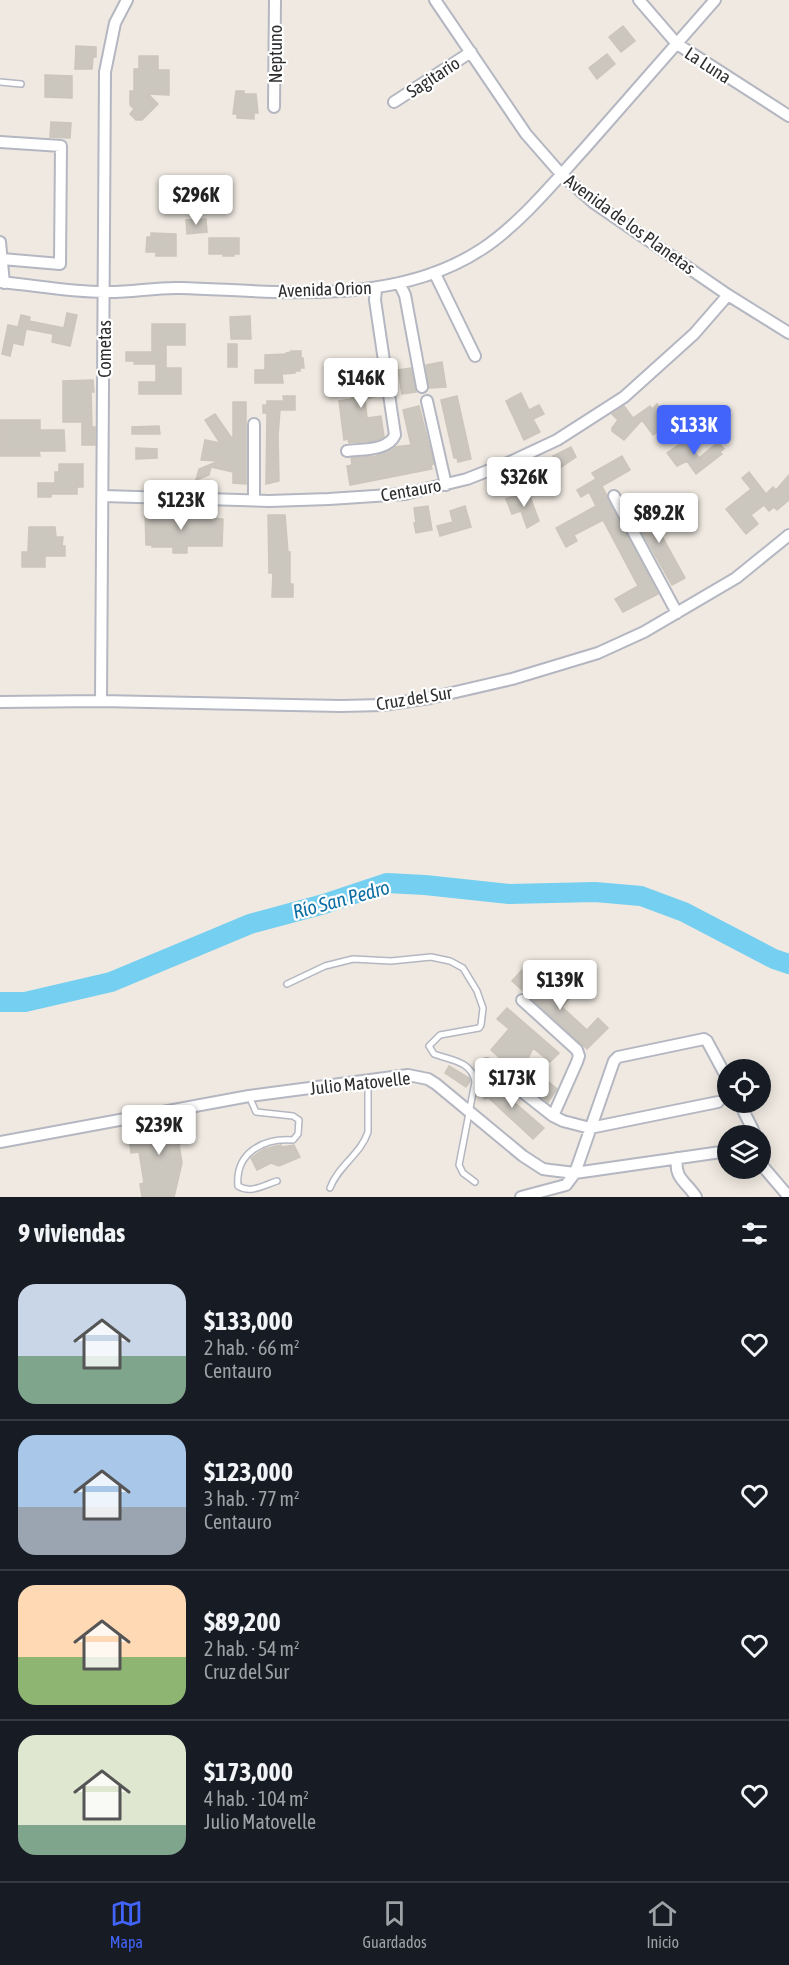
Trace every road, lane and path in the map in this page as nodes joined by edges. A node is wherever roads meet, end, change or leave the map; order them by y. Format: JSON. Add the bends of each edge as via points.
{"nodes":[{"id":1,"x":127,"y":0,"type":"edge"},
{"id":2,"x":275,"y":0,"type":"edge"},
{"id":3,"x":435,"y":0,"type":"edge"},
{"id":4,"x":639,"y":0,"type":"edge"},
{"id":5,"x":715,"y":0,"type":"edge"},
{"id":6,"x":676,"y":44,"type":"junction"},
{"id":7,"x":471,"y":52,"type":"junction"},
{"id":8,"x":0,"y":82,"type":"edge"},
{"id":9,"x":21,"y":84,"type":"dead end"},
{"id":10,"x":394,"y":102,"type":"dead end"},
{"id":11,"x":274,"y":107,"type":"dead end"},
{"id":12,"x":789,"y":116,"type":"edge"},
{"id":13,"x":0,"y":142,"type":"edge"},
{"id":14,"x":561,"y":174,"type":"junction"},
{"id":15,"x":0,"y":242,"type":"edge"},
{"id":16,"x":2,"y":259,"type":"junction"},
{"id":17,"x":433,"y":273,"type":"junction"},
{"id":18,"x":2,"y":282,"type":"edge"},
{"id":19,"x":399,"y":284,"type":"junction"},
{"id":20,"x":376,"y":289,"type":"junction"},
{"id":21,"x":104,"y":292,"type":"junction"},
{"id":22,"x":728,"y":295,"type":"junction"},
{"id":23,"x":789,"y":333,"type":"edge"},
{"id":24,"x":476,"y":356,"type":"dead end"},
{"id":25,"x":422,"y":387,"type":"dead end"},
{"id":26,"x":427,"y":401,"type":"dead end"},
{"id":27,"x":254,"y":424,"type":"dead end"},
{"id":28,"x":347,"y":451,"type":"dead end"},
{"id":29,"x":446,"y":484,"type":"junction"},
{"id":30,"x":104,"y":496,"type":"junction"},
{"id":31,"x":614,"y":496,"type":"dead end"},
{"id":32,"x":254,"y":500,"type":"junction"},
{"id":33,"x":789,"y":535,"type":"edge"},
{"id":34,"x":677,"y":613,"type":"junction"},
{"id":35,"x":101,"y":701,"type":"junction"},
{"id":36,"x":0,"y":702,"type":"edge"},
{"id":37,"x":287,"y":984,"type":"dead end"},
{"id":38,"x":522,"y":1000,"type":"dead end"},
{"id":39,"x":717,"y":1060,"type":"edge"},
{"id":40,"x":487,"y":1064,"type":"dead end"},
{"id":41,"x":368,"y":1080,"type":"junction"},
{"id":42,"x":249,"y":1096,"type":"junction"},
{"id":43,"x":717,"y":1102,"type":"edge"},
{"id":44,"x":470,"y":1110,"type":"junction"},
{"id":45,"x":553,"y":1116,"type":"junction"},
{"id":46,"x":590,"y":1128,"type":"junction"},
{"id":47,"x":0,"y":1142,"type":"edge"},
{"id":48,"x":717,"y":1153,"type":"edge"},
{"id":49,"x":677,"y":1158,"type":"junction"},
{"id":50,"x":574,"y":1173,"type":"junction"},
{"id":51,"x":771,"y":1176,"type":"edge"},
{"id":52,"x":277,"y":1181,"type":"dead end"},
{"id":53,"x":475,"y":1182,"type":"dead end"},
{"id":54,"x":330,"y":1188,"type":"dead end"},
{"id":55,"x":521,"y":1197,"type":"edge"},
{"id":56,"x":696,"y":1197,"type":"edge"},
{"id":57,"x":789,"y":1197,"type":"edge"}],
"edges":[{"from":1,"to":21,"type":"street","name":"Cometas","via":[[114,23],[105,72]]},
{"from":2,"to":11,"type":"street","name":"Neptuno"},
{"from":3,"to":7,"type":"street","name":"Avenida de los Planetas"},
{"from":4,"to":6,"type":"street","name":"La Luna"},
{"from":5,"to":6,"type":"street","name":"Avenida Orion"},
{"from":6,"to":12,"type":"street","name":"La Luna"},
{"from":6,"to":14,"type":"street","name":"Avenida Orion"},
{"from":7,"to":10,"type":"street","name":"Sagitario"},
{"from":7,"to":14,"type":"street","name":"Avenida de los Planetas","via":[[526,134]]},
{"from":8,"to":9,"type":"lane"},
{"from":13,"to":16,"type":"street","via":[[61,146],[60,264]]},
{"from":14,"to":17,"type":"street","name":"Avenida Orion","via":[[502,235]]},
{"from":14,"to":22,"type":"street","name":"Avenida de los Planetas","via":[[594,202]]},
{"from":15,"to":16,"type":"street"},
{"from":16,"to":18,"type":"street"},
{"from":17,"to":19,"type":"street","name":"Avenida Orion"},
{"from":17,"to":24,"type":"street"},
{"from":18,"to":21,"type":"street","name":"Avenida Orion"},
{"from":19,"to":20,"type":"street","name":"Avenida Orion"},
{"from":19,"to":25,"type":"street","via":[[405,295]]},
{"from":20,"to":21,"type":"street","name":"Avenida Orion","via":[[177,288]]},
{"from":20,"to":28,"type":"street","via":[[395,435],[384,446]]},
{"from":21,"to":30,"type":"street","name":"Cometas"},
{"from":22,"to":23,"type":"street","name":"Avenida de los Planetas"},
{"from":22,"to":29,"type":"street","name":"Centauro","via":[[694,334],[624,397],[557,440],[510,462]]},
{"from":26,"to":29,"type":"street"},
{"from":27,"to":32,"type":"street"},
{"from":29,"to":32,"type":"street","name":"Centauro","via":[[405,494],[369,497]]},
{"from":30,"to":32,"type":"street","name":"Centauro"},
{"from":30,"to":35,"type":"street","name":"Cometas"},
{"from":31,"to":34,"type":"street"},
{"from":33,"to":34,"type":"street","name":"Cruz del Sur","via":[[736,578]]},
{"from":34,"to":35,"type":"street","name":"Cruz del Sur","via":[[598,653],[430,698],[341,706]]},
{"from":35,"to":36,"type":"street","name":"Cruz del Sur"},
{"from":37,"to":44,"type":"lane","via":[[353,958],[391,961],[431,957],[464,968],[483,1008],[482,1024],[479,1028],[440,1035],[429,1046],[434,1054],[459,1062],[474,1075]]},
{"from":38,"to":45,"type":"street","via":[[579,1056]]},
{"from":39,"to":46,"type":"street","via":[[704,1039],[618,1057]]},
{"from":40,"to":45,"type":"street"},
{"from":41,"to":42,"type":"street","name":"Julio Matovelle"},
{"from":41,"to":44,"type":"street","name":"Julio Matovelle","via":[[408,1075],[428,1079]]},
{"from":41,"to":54,"type":"lane","via":[[366,1139],[340,1168]]},
{"from":42,"to":47,"type":"street","name":"Julio Matovelle"},
{"from":42,"to":52,"type":"lane","via":[[256,1112],[299,1120],[294,1140],[268,1142],[245,1156],[240,1166],[238,1186],[243,1189],[252,1190]]},
{"from":43,"to":46,"type":"street"},
{"from":44,"to":50,"type":"street","name":"Julio Matovelle","via":[[543,1169]]},
{"from":44,"to":53,"type":"lane","via":[[459,1165],[462,1173]]},
{"from":45,"to":46,"type":"street"},
{"from":46,"to":50,"type":"street"},
{"from":48,"to":49,"type":"street","name":"Julio Matovelle"},
{"from":49,"to":50,"type":"street","name":"Julio Matovelle"},
{"from":49,"to":56,"type":"street","via":[[680,1179]]},
{"from":50,"to":55,"type":"street","via":[[564,1186]]},
{"from":51,"to":57,"type":"street"}]}
